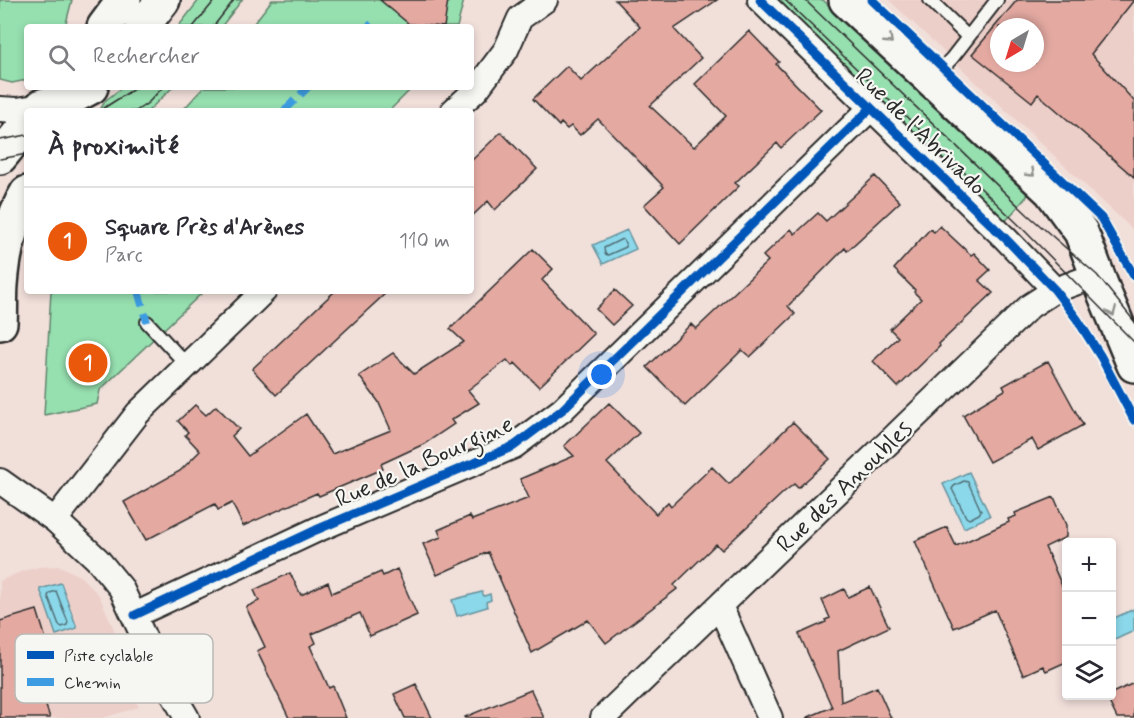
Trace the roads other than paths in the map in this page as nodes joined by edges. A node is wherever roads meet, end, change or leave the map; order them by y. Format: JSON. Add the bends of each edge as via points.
{"nodes":[{"id":1,"x":124,"y":0,"type":"edge"},
{"id":2,"x":163,"y":0,"type":"edge"},
{"id":3,"x":545,"y":0,"type":"edge"},
{"id":4,"x":760,"y":0,"type":"edge"},
{"id":5,"x":846,"y":0,"type":"edge"},
{"id":6,"x":930,"y":0,"type":"edge"},
{"id":7,"x":997,"y":0,"type":"edge"},
{"id":8,"x":106,"y":24,"type":"edge"},
{"id":9,"x":144,"y":24,"type":"edge"},
{"id":10,"x":968,"y":37,"type":"junction"},
{"id":11,"x":931,"y":80,"type":"junction"},
{"id":12,"x":86,"y":90,"type":"edge"},
{"id":13,"x":92,"y":90,"type":"edge"},
{"id":14,"x":41,"y":107,"type":"edge"},
{"id":15,"x":82,"y":108,"type":"edge"},
{"id":16,"x":456,"y":108,"type":"edge"},
{"id":17,"x":0,"y":109,"type":"edge"},
{"id":18,"x":24,"y":109,"type":"edge"},
{"id":19,"x":870,"y":109,"type":"junction"},
{"id":20,"x":24,"y":128,"type":"edge"},
{"id":21,"x":0,"y":157,"type":"edge"},
{"id":22,"x":24,"y":200,"type":"edge"},
{"id":23,"x":1097,"y":275,"type":"junction"},
{"id":24,"x":0,"y":287,"type":"edge"},
{"id":25,"x":1055,"y":290,"type":"junction"},
{"id":26,"x":261,"y":294,"type":"edge"},
{"id":27,"x":147,"y":322,"type":"dead end"},
{"id":28,"x":0,"y":323,"type":"edge"},
{"id":29,"x":1132,"y":353,"type":"edge"},
{"id":30,"x":187,"y":365,"type":"junction"},
{"id":31,"x":0,"y":481,"type":"edge"},
{"id":32,"x":55,"y":520,"type":"junction"},
{"id":33,"x":720,"y":606,"type":"junction"},
{"id":34,"x":135,"y":615,"type":"junction"},
{"id":35,"x":143,"y":634,"type":"edge"},
{"id":36,"x":178,"y":703,"type":"edge"},
{"id":37,"x":187,"y":718,"type":"edge"},
{"id":38,"x":603,"y":718,"type":"edge"},
{"id":39,"x":770,"y":718,"type":"edge"}],
"edges":[{"from":1,"to":8,"type":"main road"},
{"from":2,"to":9,"type":"main road"},
{"from":3,"to":16,"type":"street","via":[[520,18],[506,50],[476,90]]},
{"from":4,"to":19,"type":"street","name":"Rue de l'Abrivado"},
{"from":5,"to":11,"type":"main road","name":"Rue de l'Abrivado","one_way":true},
{"from":6,"to":10,"type":"lane"},
{"from":7,"to":10,"type":"lane"},
{"from":10,"to":11,"type":"lane"},
{"from":11,"to":23,"type":"main road","name":"Rue de l'Abrivado","one_way":true,"via":[[1050,191],[1082,232]]},
{"from":12,"to":14,"type":"main road"},
{"from":13,"to":15,"type":"main road"},
{"from":17,"to":18,"type":"street"},
{"from":19,"to":25,"type":"street","name":"Rue de l'Abrivado"},
{"from":19,"to":34,"type":"street","name":"Rue de la Bourgine","via":[[562,410],[514,446],[316,530]]},
{"from":20,"to":21,"type":"main road"},
{"from":22,"to":24,"type":"main road","via":[[4,257]]},
{"from":23,"to":25,"type":"street","name":"Rue des Anoubles"},
{"from":23,"to":29,"type":"main road","name":"Rue de l'Abrivado","one_way":true},
{"from":24,"to":28,"type":"main road"},
{"from":25,"to":33,"type":"street","name":"Rue des Anoubles","via":[[1030,306]]},
{"from":26,"to":30,"type":"street"},
{"from":27,"to":30,"type":"lane"},
{"from":30,"to":32,"type":"street","via":[[138,413]]},
{"from":31,"to":32,"type":"street"},
{"from":32,"to":34,"type":"street","via":[[97,559],[121,588]]},
{"from":33,"to":38,"type":"street","name":"Rue des Anoubles"},
{"from":33,"to":39,"type":"street"},
{"from":34,"to":35,"type":"street"},
{"from":36,"to":37,"type":"street"}]}
